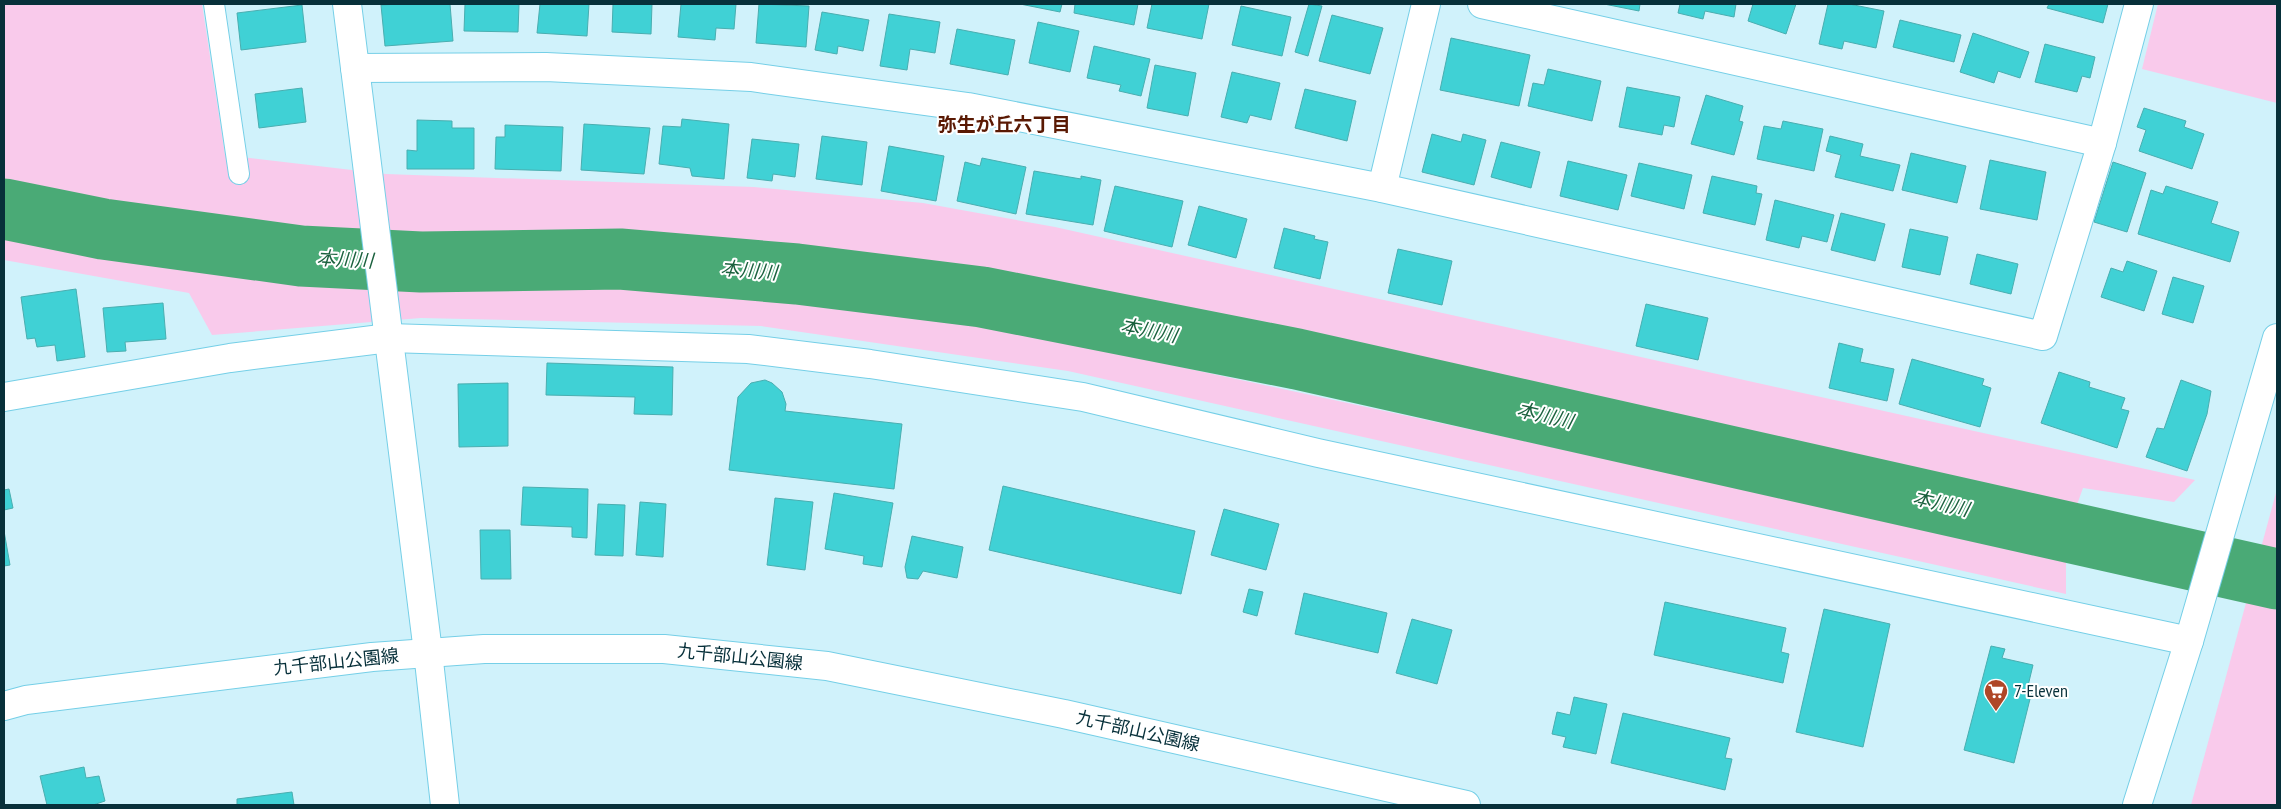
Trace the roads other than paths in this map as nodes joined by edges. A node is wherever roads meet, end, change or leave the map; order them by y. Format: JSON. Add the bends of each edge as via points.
{"nodes":[{"id":1,"x":214,"y":4,"type":"edge"},
{"id":2,"x":347,"y":4,"type":"edge"},
{"id":3,"x":1426,"y":4,"type":"edge"},
{"id":4,"x":1482,"y":4,"type":"edge"},
{"id":5,"x":2139,"y":4,"type":"edge"},
{"id":6,"x":355,"y":68,"type":"junction"},
{"id":7,"x":2102,"y":143,"type":"junction"},
{"id":8,"x":239,"y":174,"type":"dead end"},
{"id":9,"x":1382,"y":188,"type":"junction"},
{"id":10,"x":389,"y":338,"type":"junction"},
{"id":11,"x":2277,"y":338,"type":"edge"},
{"id":12,"x":4,"y":397,"type":"edge"},
{"id":13,"x":2189,"y":641,"type":"junction"},
{"id":14,"x":428,"y":652,"type":"junction"},
{"id":15,"x":4,"y":706,"type":"edge"},
{"id":16,"x":445,"y":805,"type":"edge"},
{"id":17,"x":1466,"y":805,"type":"edge"},
{"id":18,"x":2137,"y":805,"type":"edge"}],
"edges":[{"from":1,"to":8,"type":"lane"},
{"from":2,"to":6,"type":"street"},
{"from":3,"to":9,"type":"street"},
{"from":4,"to":7,"type":"street"},
{"from":5,"to":7,"type":"street"},
{"from":6,"to":9,"type":"street","via":[[546,67],[751,77],[968,107]]},
{"from":6,"to":10,"type":"street"},
{"from":7,"to":9,"type":"street","via":[[2043,336]]},
{"from":10,"to":12,"type":"street","via":[[230,358]]},
{"from":10,"to":13,"type":"street","via":[[748,348],[1083,397],[1318,452]]},
{"from":10,"to":14,"type":"street"},
{"from":11,"to":13,"type":"street"},
{"from":13,"to":18,"type":"street"},
{"from":14,"to":15,"type":"street","name":"九千部山公園線","via":[[56,696]]},
{"from":14,"to":16,"type":"street"},
{"from":14,"to":17,"type":"street","name":"九千部山公園線","via":[[664,649],[827,666],[1064,714]]}]}
